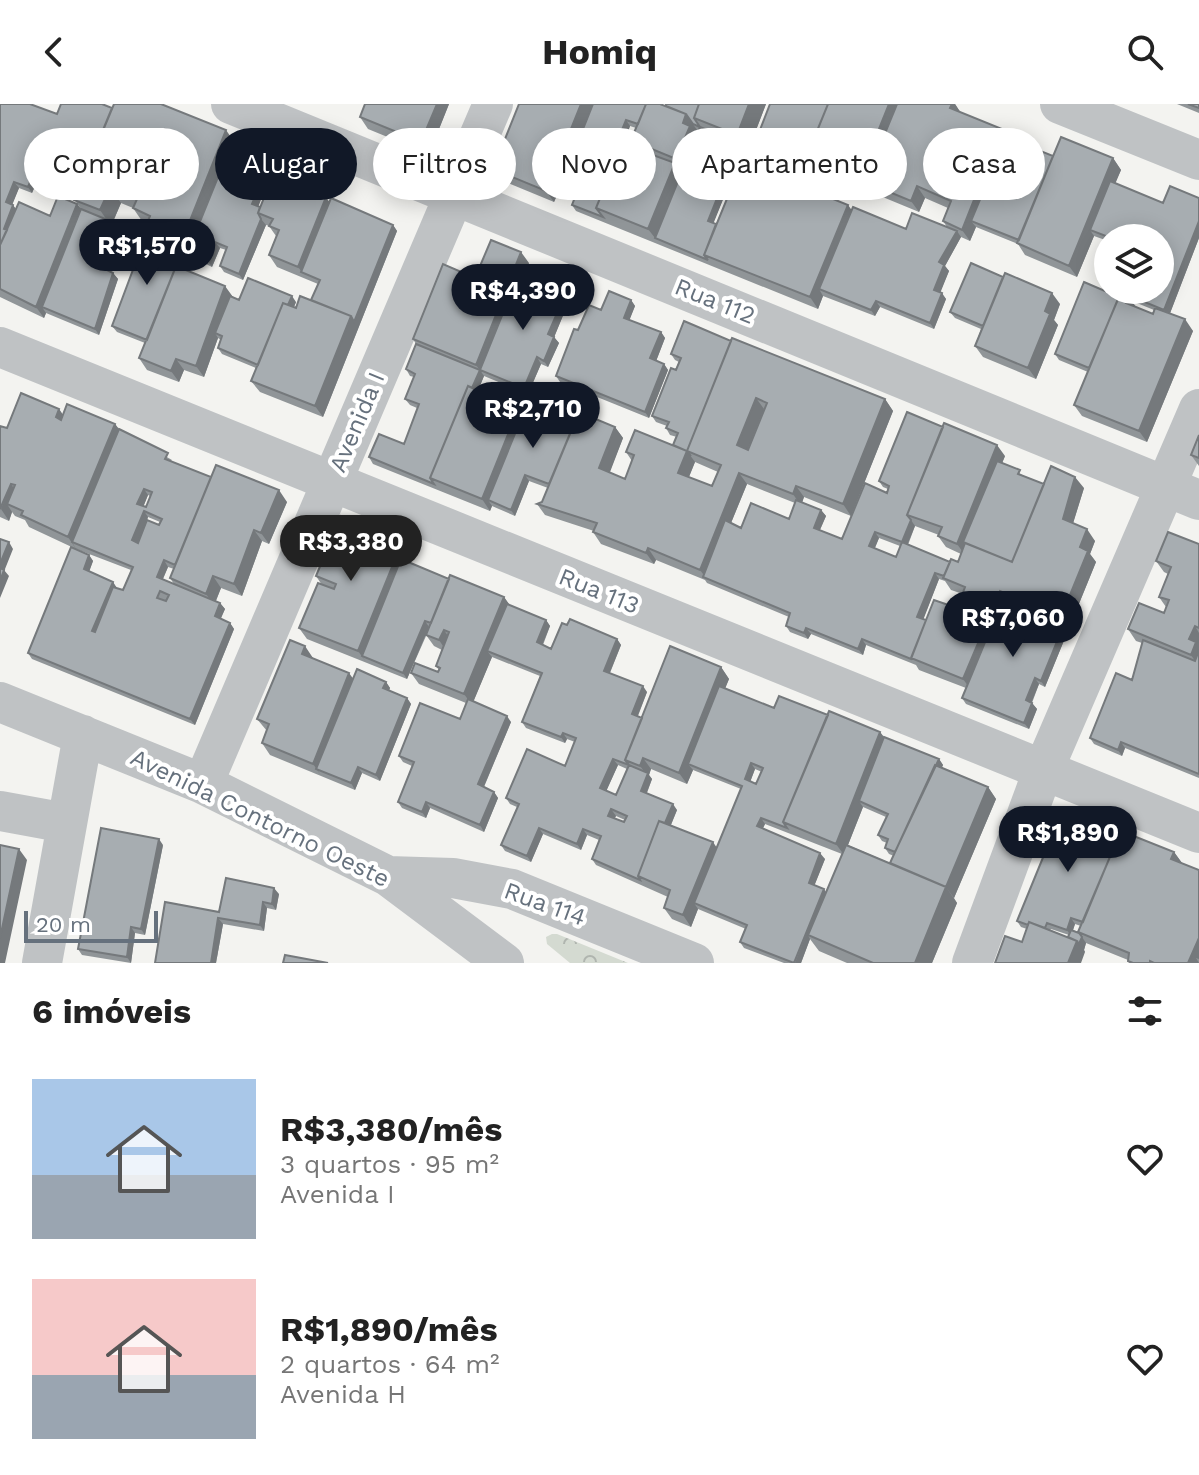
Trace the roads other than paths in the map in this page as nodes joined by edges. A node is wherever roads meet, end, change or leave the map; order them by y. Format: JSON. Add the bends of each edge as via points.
{"nodes":[{"id":1,"x":231,"y":104,"type":"edge"},
{"id":2,"x":493,"y":104,"type":"edge"},
{"id":3,"x":1060,"y":104,"type":"edge"},
{"id":4,"x":483,"y":128,"type":"edge"},
{"id":5,"x":1199,"y":160,"type":"edge"},
{"id":6,"x":373,"y":161,"type":"edge"},
{"id":7,"x":451,"y":200,"type":"edge"},
{"id":8,"x":469,"y":200,"type":"edge"},
{"id":9,"x":0,"y":347,"type":"edge"},
{"id":10,"x":1199,"y":409,"type":"edge"},
{"id":11,"x":331,"y":483,"type":"junction"},
{"id":12,"x":1183,"y":493,"type":"edge"},
{"id":13,"x":0,"y":702,"type":"edge"},
{"id":14,"x":83,"y":735,"type":"junction"},
{"id":15,"x":1043,"y":771,"type":"junction"},
{"id":16,"x":203,"y":784,"type":"junction"},
{"id":17,"x":0,"y":811,"type":"edge"},
{"id":18,"x":66,"y":823,"type":"junction"},
{"id":19,"x":1199,"y":833,"type":"edge"},
{"id":20,"x":388,"y":876,"type":"junction"},
{"id":21,"x":42,"y":963,"type":"edge"},
{"id":22,"x":504,"y":963,"type":"edge"},
{"id":23,"x":694,"y":963,"type":"edge"},
{"id":24,"x":972,"y":963,"type":"edge"}],
"edges":[{"from":1,"to":6,"type":"street","name":"Rua 112"},
{"from":2,"to":4,"type":"street","name":"Avenida I"},
{"from":3,"to":5,"type":"street"},
{"from":7,"to":11,"type":"street","name":"Avenida I"},
{"from":8,"to":12,"type":"street","name":"Rua 112"},
{"from":9,"to":11,"type":"street","name":"Rua 113"},
{"from":10,"to":12,"type":"street"},
{"from":11,"to":15,"type":"street","name":"Rua 113"},
{"from":11,"to":16,"type":"street","name":"Avenida I"},
{"from":12,"to":15,"type":"street"},
{"from":13,"to":14,"type":"street","name":"Avenida Contorno Oeste"},
{"from":14,"to":16,"type":"street","name":"Avenida Contorno Oeste"},
{"from":14,"to":18,"type":"street"},
{"from":15,"to":19,"type":"street","name":"Rua 113"},
{"from":15,"to":24,"type":"street"},
{"from":16,"to":20,"type":"street","name":"Avenida Contorno Oeste"},
{"from":17,"to":18,"type":"street"},
{"from":18,"to":21,"type":"street"},
{"from":20,"to":22,"type":"street","name":"Avenida Contorno Oeste"},
{"from":20,"to":23,"type":"street","name":"Rua 114","via":[[453,878],[512,889]]}]}
